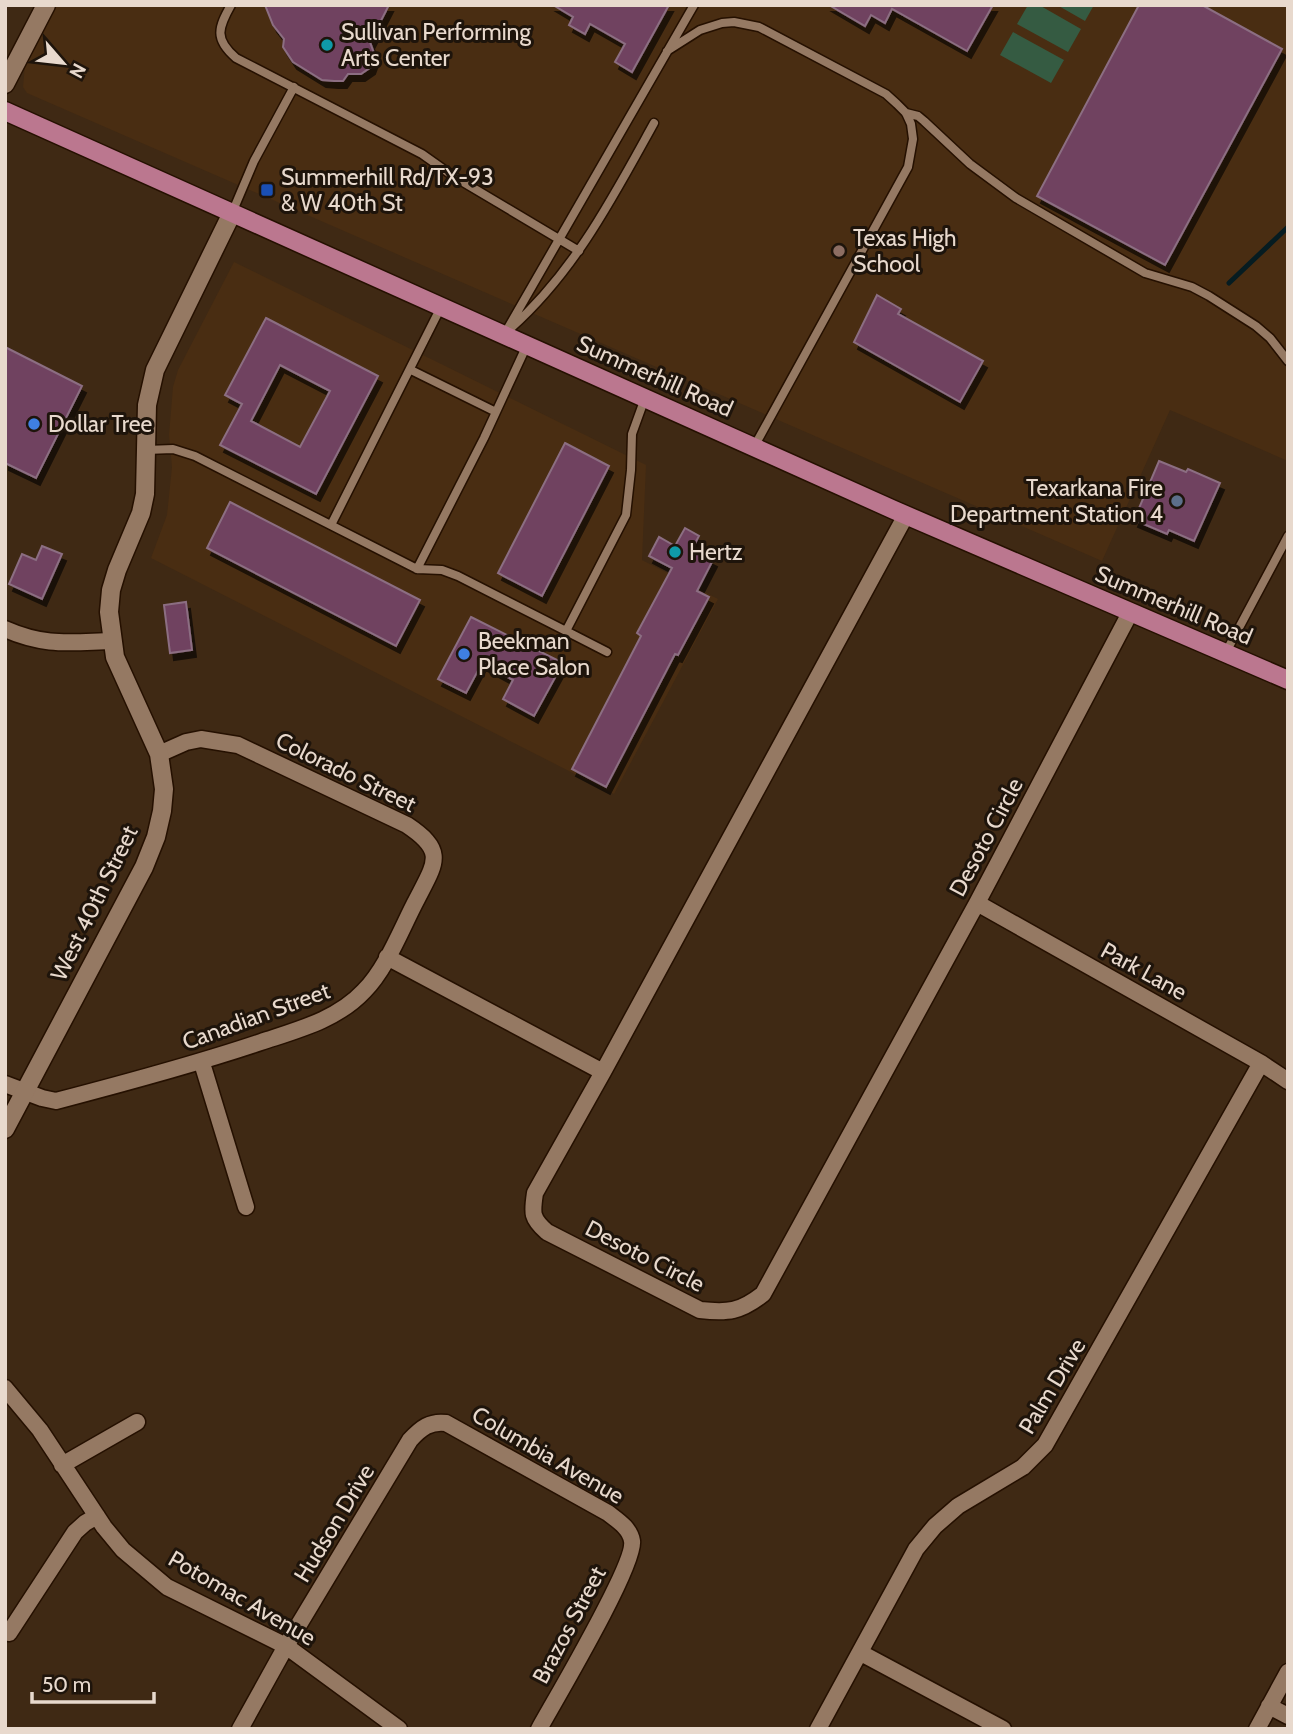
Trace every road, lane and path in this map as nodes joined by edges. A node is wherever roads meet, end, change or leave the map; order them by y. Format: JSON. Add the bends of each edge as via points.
{"nodes":[{"id":1,"x":46,"y":5,"type":"edge"},
{"id":2,"x":231,"y":5,"type":"edge"},
{"id":3,"x":694,"y":5,"type":"edge"},
{"id":4,"x":667,"y":51,"type":"junction"},
{"id":5,"x":5,"y":84,"type":"edge"},
{"id":6,"x":294,"y":87,"type":"junction"},
{"id":7,"x":5,"y":111,"type":"edge"},
{"id":8,"x":906,"y":113,"type":"junction"},
{"id":9,"x":654,"y":123,"type":"dead end"},
{"id":10,"x":232,"y":213,"type":"junction"},
{"id":11,"x":559,"y":240,"type":"junction"},
{"id":12,"x":579,"y":251,"type":"junction"},
{"id":13,"x":441,"y":307,"type":"junction"},
{"id":14,"x":504,"y":335,"type":"junction"},
{"id":15,"x":527,"y":345,"type":"junction"},
{"id":16,"x":1288,"y":361,"type":"edge"},
{"id":17,"x":411,"y":370,"type":"junction"},
{"id":18,"x":645,"y":398,"type":"junction"},
{"id":19,"x":496,"y":412,"type":"junction"},
{"id":20,"x":754,"y":447,"type":"junction"},
{"id":21,"x":146,"y":450,"type":"junction"},
{"id":22,"x":905,"y":515,"type":"junction"},
{"id":23,"x":331,"y":525,"type":"junction"},
{"id":24,"x":1288,"y":536,"type":"edge"},
{"id":25,"x":417,"y":569,"type":"junction"},
{"id":26,"x":1130,"y":613,"type":"junction"},
{"id":27,"x":5,"y":629,"type":"edge"},
{"id":28,"x":566,"y":631,"type":"junction"},
{"id":29,"x":113,"y":641,"type":"junction"},
{"id":30,"x":607,"y":652,"type":"dead end"},
{"id":31,"x":1225,"y":654,"type":"junction"},
{"id":32,"x":1286,"y":674,"type":"edge"},
{"id":33,"x":159,"y":754,"type":"junction"},
{"id":34,"x":976,"y":904,"type":"junction"},
{"id":35,"x":387,"y":957,"type":"junction"},
{"id":36,"x":202,"y":1063,"type":"junction"},
{"id":37,"x":1261,"y":1063,"type":"junction"},
{"id":38,"x":603,"y":1072,"type":"junction"},
{"id":39,"x":1288,"y":1081,"type":"edge"},
{"id":40,"x":5,"y":1084,"type":"edge"},
{"id":41,"x":25,"y":1092,"type":"junction"},
{"id":42,"x":5,"y":1129,"type":"edge"},
{"id":43,"x":246,"y":1207,"type":"dead end"},
{"id":44,"x":5,"y":1388,"type":"edge"},
{"id":45,"x":137,"y":1422,"type":"dead end"},
{"id":46,"x":434,"y":1422,"type":"joint"},
{"id":47,"x":62,"y":1465,"type":"junction"},
{"id":48,"x":97,"y":1516,"type":"junction"},
{"id":49,"x":632,"y":1539,"type":"joint"},
{"id":50,"x":9,"y":1633,"type":"dead end"},
{"id":51,"x":286,"y":1646,"type":"junction"},
{"id":52,"x":862,"y":1653,"type":"junction"},
{"id":53,"x":1288,"y":1672,"type":"edge"},
{"id":54,"x":1269,"y":1706,"type":"junction"},
{"id":55,"x":1288,"y":1716,"type":"edge"},
{"id":56,"x":240,"y":1729,"type":"edge"},
{"id":57,"x":399,"y":1729,"type":"edge"},
{"id":58,"x":539,"y":1729,"type":"edge"},
{"id":59,"x":818,"y":1729,"type":"edge"},
{"id":60,"x":1003,"y":1729,"type":"edge"},
{"id":61,"x":1257,"y":1729,"type":"edge"}],
"edges":[{"from":1,"to":5,"type":"street"},
{"from":2,"to":6,"type":"lane","via":[[220,32],[228,51]]},
{"from":3,"to":4,"type":"lane"},
{"from":4,"to":8,"type":"lane","via":[[700,30],[722,23],[759,27],[886,94]]},
{"from":4,"to":11,"type":"lane"},
{"from":6,"to":10,"type":"lane"},
{"from":6,"to":11,"type":"lane","via":[[422,154]]},
{"from":7,"to":10,"type":"main road","name":"Summerhill Road"},
{"from":8,"to":16,"type":"lane","via":[[918,116],[1016,198],[1145,273],[1192,287],[1256,326]]},
{"from":8,"to":20,"type":"lane","via":[[913,139],[908,167]]},
{"from":9,"to":12,"type":"lane"},
{"from":10,"to":13,"type":"main road","name":"Summerhill Road"},
{"from":10,"to":21,"type":"street","name":"West 40th Street","via":[[155,370],[147,405]]},
{"from":11,"to":12,"type":"lane"},
{"from":11,"to":14,"type":"lane"},
{"from":12,"to":14,"type":"lane","via":[[538,304]]},
{"from":13,"to":14,"type":"main road","name":"Summerhill Road"},
{"from":13,"to":17,"type":"lane"},
{"from":14,"to":15,"type":"main road","name":"Summerhill Road"},
{"from":15,"to":18,"type":"main road","name":"Summerhill Road"},
{"from":15,"to":19,"type":"lane"},
{"from":17,"to":19,"type":"lane"},
{"from":17,"to":23,"type":"lane"},
{"from":18,"to":20,"type":"main road","name":"Summerhill Road"},
{"from":18,"to":28,"type":"lane","via":[[632,434],[626,515]]},
{"from":19,"to":25,"type":"lane"},
{"from":20,"to":22,"type":"main road","name":"Summerhill Road"},
{"from":21,"to":23,"type":"lane","via":[[173,449],[195,456]]},
{"from":21,"to":29,"type":"street","name":"West 40th Street","via":[[141,513],[111,590]]},
{"from":22,"to":26,"type":"main road","name":"Summerhill Road"},
{"from":22,"to":38,"type":"street","name":"Desoto Circle"},
{"from":23,"to":25,"type":"lane"},
{"from":24,"to":31,"type":"lane"},
{"from":25,"to":28,"type":"lane","via":[[458,576]]},
{"from":26,"to":31,"type":"main road","name":"Summerhill Road"},
{"from":26,"to":34,"type":"street","name":"Desoto Circle"},
{"from":27,"to":29,"type":"street","via":[[50,643]]},
{"from":28,"to":30,"type":"lane"},
{"from":29,"to":33,"type":"street","name":"West 40th Street","via":[[120,672]]},
{"from":31,"to":32,"type":"main road","name":"Summerhill Road"},
{"from":33,"to":35,"type":"street","name":"Colorado Street","via":[[201,739],[238,745],[424,836],[433,848],[434,862]]},
{"from":33,"to":41,"type":"street","name":"West 40th Street","via":[[164,789],[156,837]]},
{"from":34,"to":37,"type":"street","name":"Park Lane"},
{"from":34,"to":38,"type":"street","name":"Desoto Circle","via":[[763,1294],[747,1307],[725,1313],[700,1310],[537,1224],[532,1212],[535,1193]]},
{"from":35,"to":36,"type":"street","name":"Canadian Street","via":[[366,990],[343,1010]]},
{"from":35,"to":38,"type":"street"},
{"from":36,"to":41,"type":"street","name":"Canadian Street","via":[[56,1101]]},
{"from":36,"to":43,"type":"street"},
{"from":37,"to":39,"type":"street","name":"Park Lane"},
{"from":37,"to":52,"type":"street","name":"Palm Drive","via":[[1045,1445],[1024,1467],[958,1506],[935,1526],[916,1549]]},
{"from":40,"to":41,"type":"street","name":"Canadian Street"},
{"from":41,"to":42,"type":"street","name":"West 40th Street"},
{"from":44,"to":47,"type":"street","name":"Potomac Avenue"},
{"from":45,"to":47,"type":"street"},
{"from":46,"to":49,"type":"street","name":"Columbia Avenue","via":[[446,1423],[608,1513],[624,1525]]},
{"from":46,"to":51,"type":"street","name":"Hudson Drive","via":[[410,1440]]},
{"from":47,"to":48,"type":"street","name":"Potomac Avenue"},
{"from":48,"to":50,"type":"street","via":[[75,1532]]},
{"from":48,"to":51,"type":"street","name":"Potomac Avenue","via":[[123,1550],[167,1587]]},
{"from":49,"to":58,"type":"street","name":"Brazos Street","via":[[631,1554],[608,1602]]},
{"from":51,"to":56,"type":"street","name":"Hudson Drive"},
{"from":51,"to":57,"type":"street","name":"Potomac Avenue"},
{"from":52,"to":59,"type":"street","name":"Palm Drive"},
{"from":52,"to":60,"type":"street"},
{"from":53,"to":54,"type":"street"},
{"from":54,"to":55,"type":"street"},
{"from":54,"to":61,"type":"street"}]}
